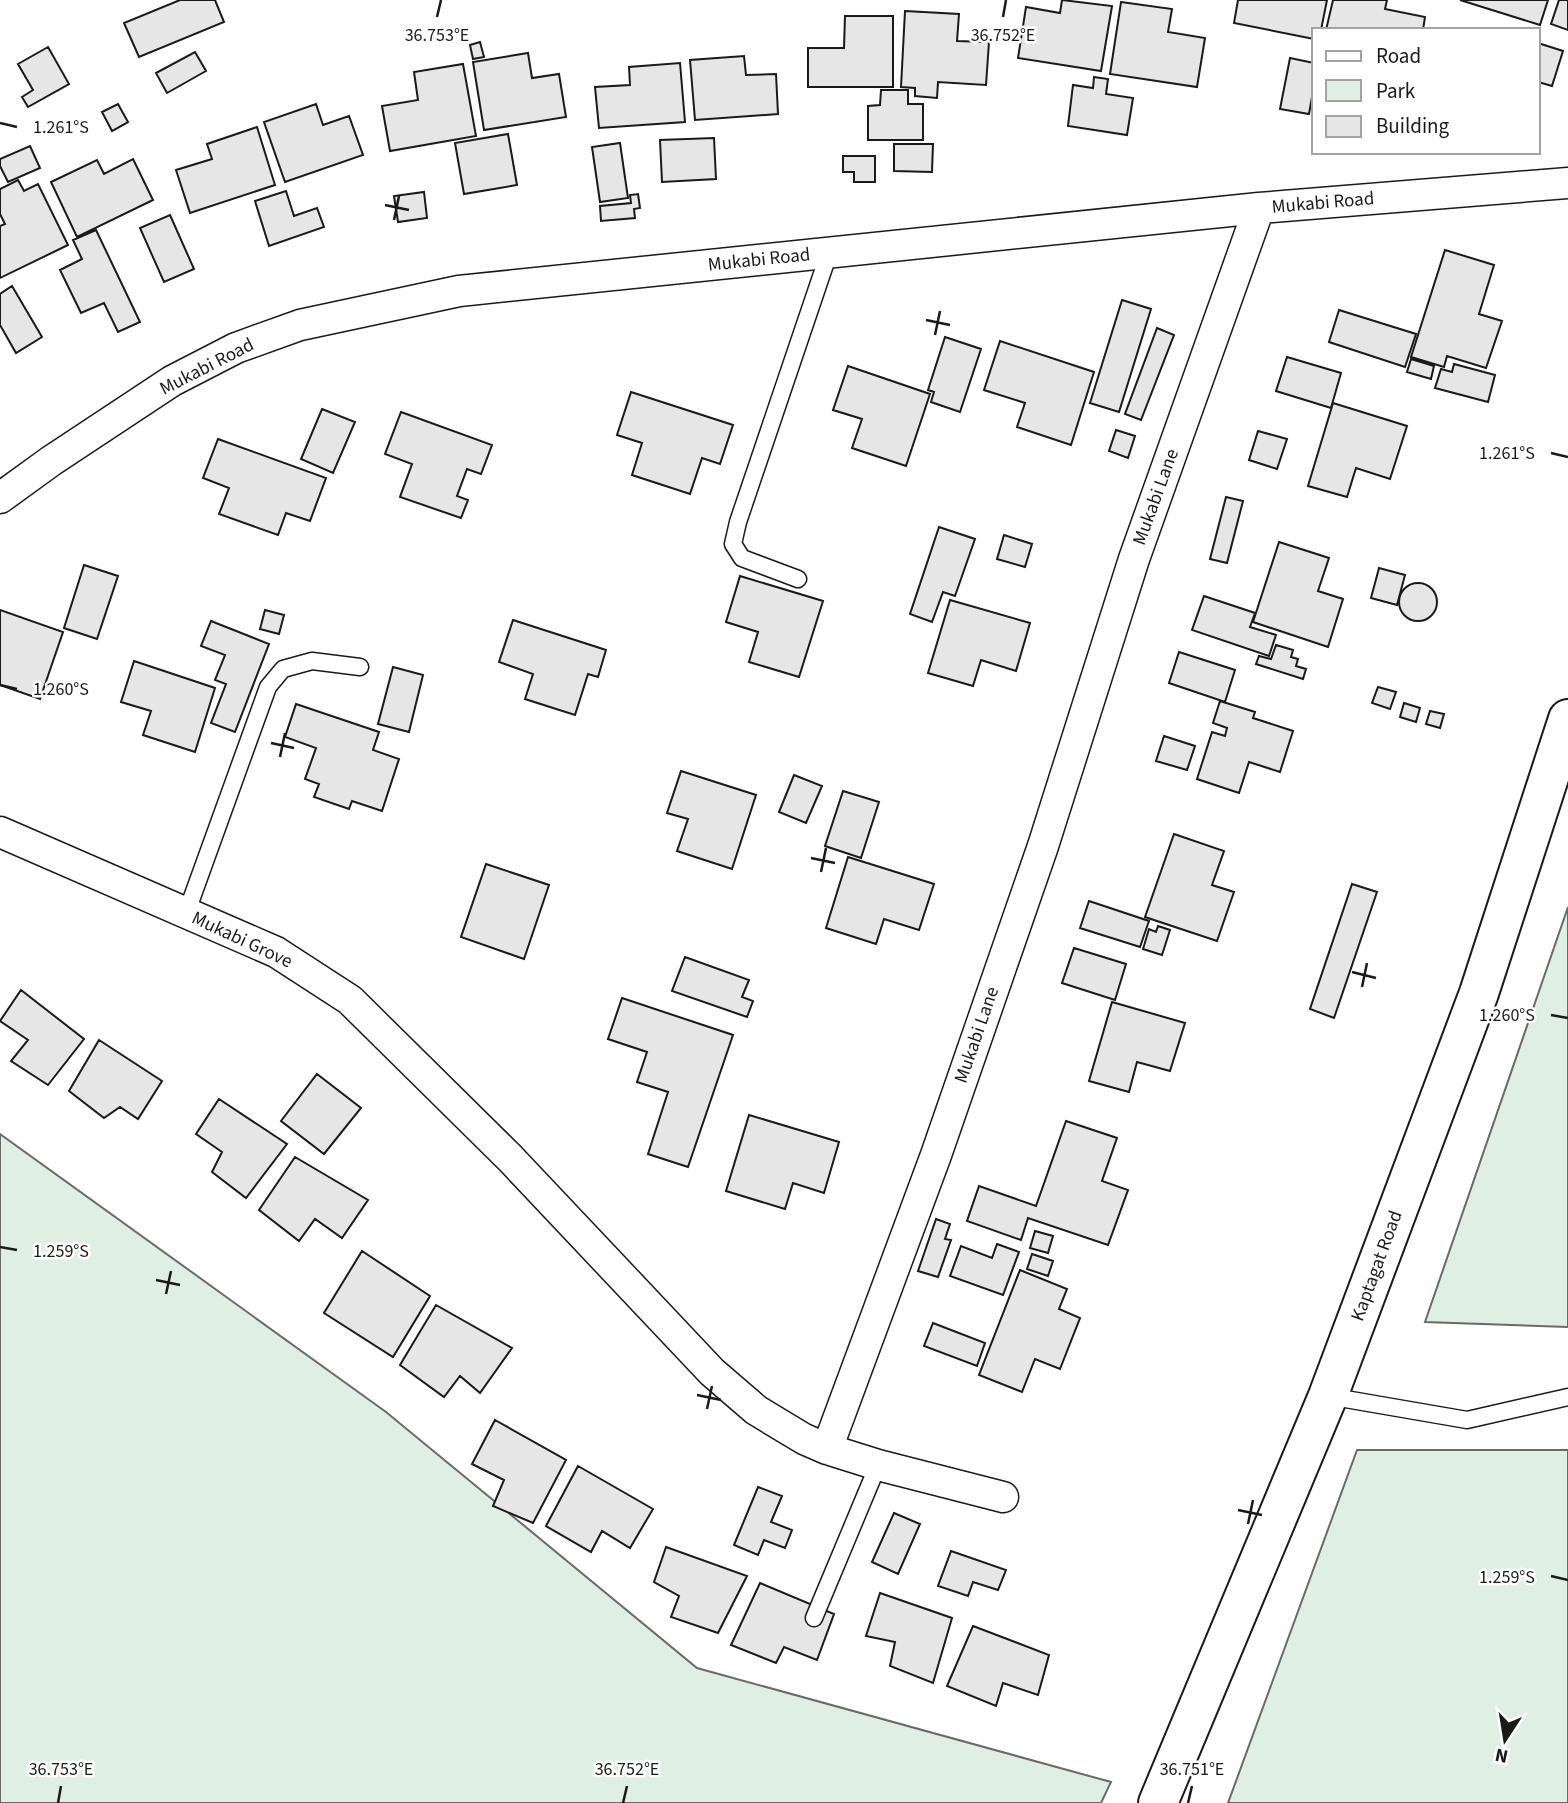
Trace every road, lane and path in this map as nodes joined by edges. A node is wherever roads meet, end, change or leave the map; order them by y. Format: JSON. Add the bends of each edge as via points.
{"nodes":[{"id":1,"x":1568,"y":183,"type":"edge"},
{"id":2,"x":1259,"y":208,"type":"junction"},
{"id":3,"x":829,"y":253,"type":"junction"},
{"id":4,"x":2,"y":492,"type":"edge"},
{"id":5,"x":798,"y":579,"type":"dead end"},
{"id":6,"x":360,"y":667,"type":"dead end"},
{"id":7,"x":1568,"y":719,"type":"edge"},
{"id":8,"x":0,"y":832,"type":"edge"},
{"id":9,"x":186,"y":914,"type":"junction"},
{"id":10,"x":1328,"y":1396,"type":"junction"},
{"id":11,"x":1568,"y":1397,"type":"edge"},
{"id":12,"x":827,"y":1449,"type":"junction"},
{"id":13,"x":878,"y":1465,"type":"junction"},
{"id":14,"x":1003,"y":1497,"type":"dead end"},
{"id":15,"x":814,"y":1618,"type":"dead end"},
{"id":16,"x":1158,"y":1803,"type":"edge"}],
"edges":[{"from":1,"to":2,"type":"street","name":"Mukabi Road"},
{"from":2,"to":3,"type":"street","name":"Mukabi Road"},
{"from":2,"to":12,"type":"street","name":"Mukabi Lane","via":[[1134,559],[1043,846],[936,1155]]},
{"from":3,"to":4,"type":"street","name":"Mukabi Road","via":[[459,291],[300,325],[236,348],[172,381]]},
{"from":3,"to":5,"type":"lane","via":[[733,544],[742,558]]},
{"from":6,"to":9,"type":"lane","via":[[312,661],[283,669],[268,687]]},
{"from":7,"to":10,"type":"main road","name":"Kaptagat Road","via":[[1479,993]]},
{"from":8,"to":9,"type":"street","name":"Mukabi Grove"},
{"from":9,"to":12,"type":"street","name":"Mukabi Grove","via":[[276,952],[350,1000],[510,1158],[732,1391],[782,1428]]},
{"from":10,"to":11,"type":"lane","via":[[1466,1420]]},
{"from":10,"to":16,"type":"main road","name":"Kaptagat Road"},
{"from":12,"to":13,"type":"street"},
{"from":13,"to":14,"type":"street"},
{"from":13,"to":15,"type":"lane"}]}
